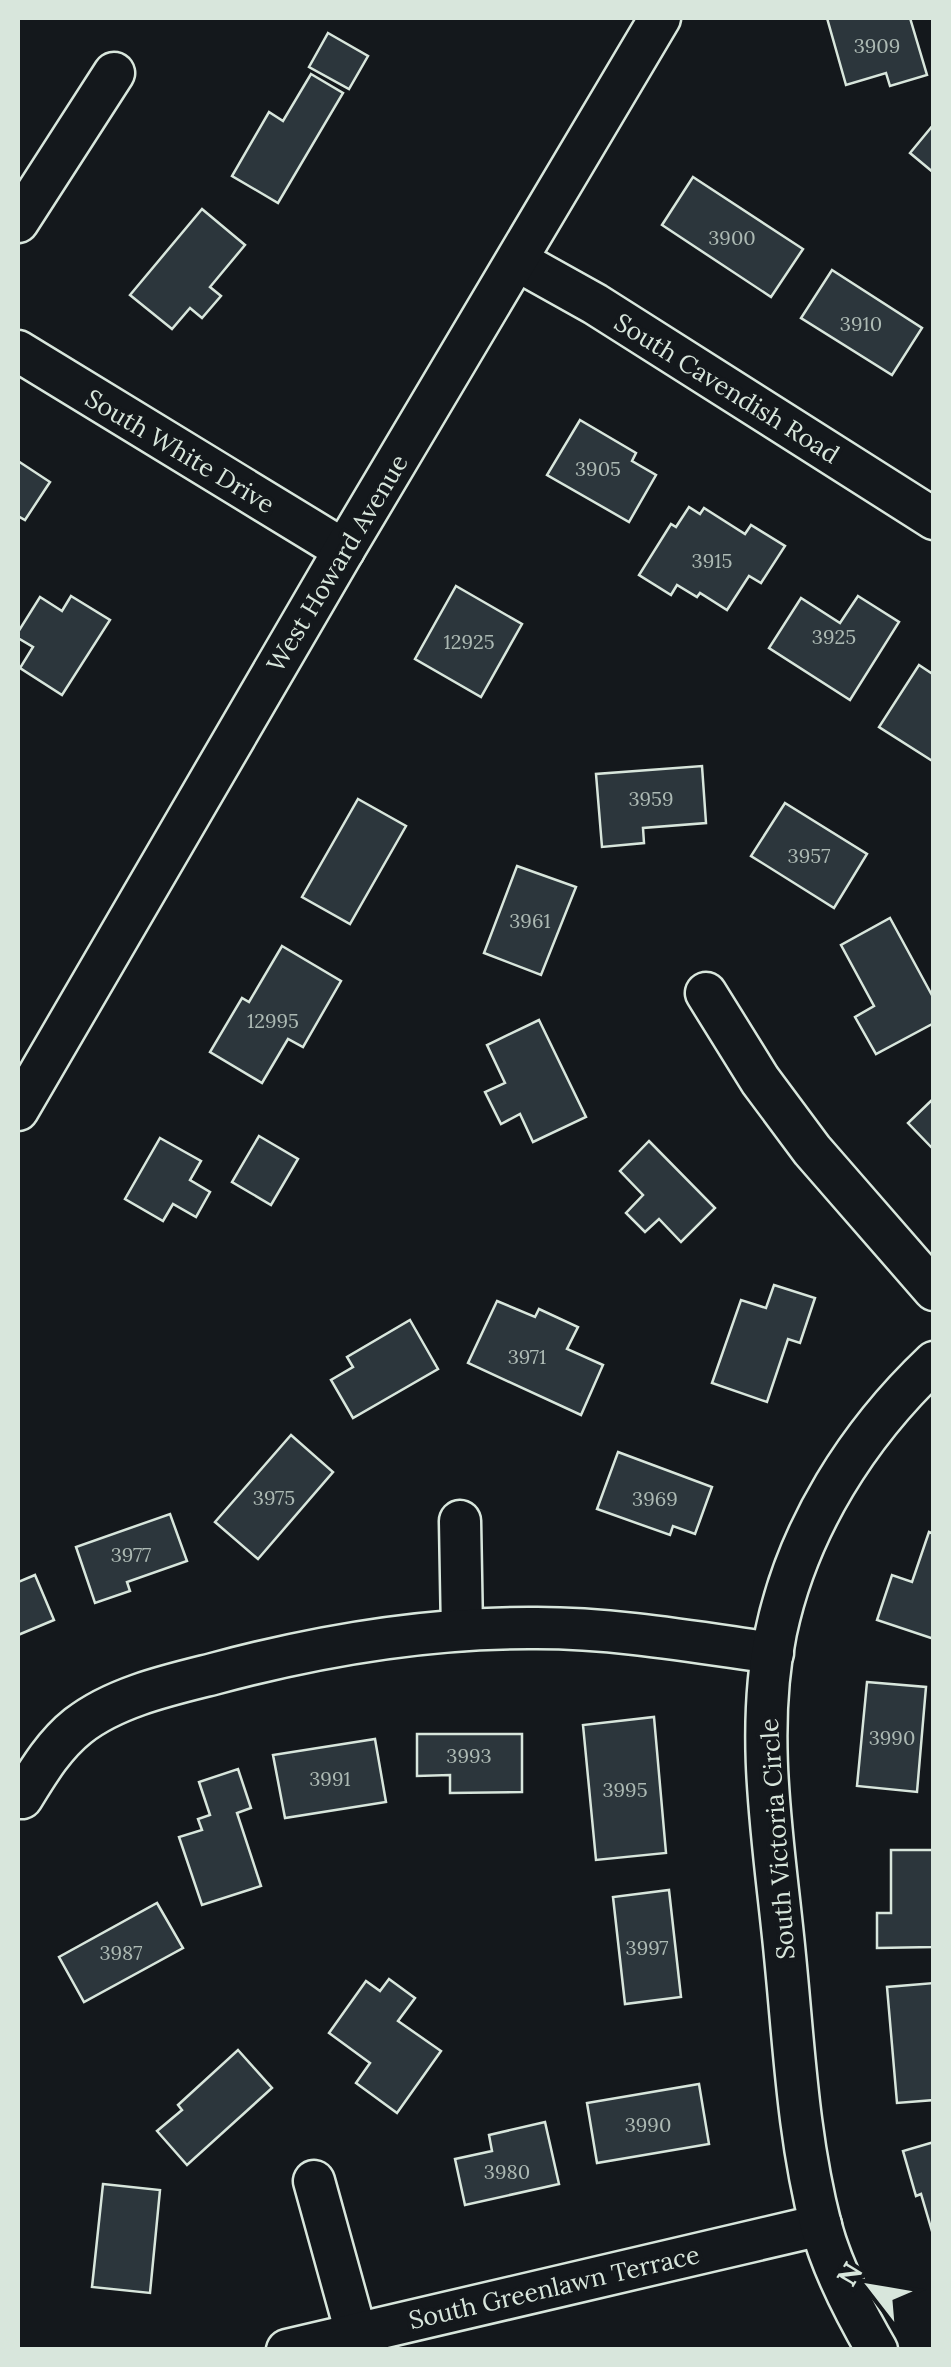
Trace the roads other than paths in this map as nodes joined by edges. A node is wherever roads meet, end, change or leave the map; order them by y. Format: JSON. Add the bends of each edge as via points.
{"nodes":[{"id":1,"x":660,"y":18,"type":"edge"},
{"id":2,"x":114,"y":73,"type":"dead end"},
{"id":3,"x":18,"y":222,"type":"edge"},
{"id":4,"x":518,"y":261,"type":"junction"},
{"id":5,"x":18,"y":350,"type":"edge"},
{"id":6,"x":934,"y":519,"type":"edge"},
{"id":7,"x":344,"y":550,"type":"junction"},
{"id":8,"x":706,"y":993,"type":"dead end"},
{"id":9,"x":18,"y":1110,"type":"edge"},
{"id":10,"x":934,"y":1290,"type":"edge"},
{"id":11,"x":934,"y":1362,"type":"edge"},
{"id":12,"x":460,"y":1521,"type":"dead end"},
{"id":13,"x":462,"y":1630,"type":"junction"},
{"id":14,"x":772,"y":1652,"type":"junction"},
{"id":15,"x":22,"y":1798,"type":"dead end"},
{"id":16,"x":314,"y":2181,"type":"dead end"},
{"id":17,"x":820,"y":2225,"type":"junction"},
{"id":18,"x":356,"y":2333,"type":"junction"},
{"id":19,"x":287,"y":2350,"type":"edge"},
{"id":20,"x":877,"y":2350,"type":"edge"}],
"edges":[{"from":1,"to":4,"type":"street","name":"West Howard Avenue"},
{"from":2,"to":3,"type":"street"},
{"from":4,"to":6,"type":"street","name":"South Cavendish Road"},
{"from":4,"to":7,"type":"street","name":"West Howard Avenue"},
{"from":5,"to":7,"type":"street","name":"South White Drive"},
{"from":7,"to":9,"type":"street","name":"West Howard Avenue"},
{"from":8,"to":10,"type":"street","via":[[812,1150]]},
{"from":11,"to":14,"type":"street","name":"South Victoria Circle","via":[[871,1428],[836,1481],[794,1570]]},
{"from":12,"to":13,"type":"street"},
{"from":13,"to":14,"type":"street","via":[[632,1634]]},
{"from":13,"to":15,"type":"street","via":[[310,1649],[106,1708],[58,1746]]},
{"from":14,"to":17,"type":"street","name":"South Victoria Circle","via":[[768,1782],[802,2128]]},
{"from":16,"to":18,"type":"street"},
{"from":17,"to":18,"type":"street","name":"South Greenlawn Terrace"},
{"from":17,"to":20,"type":"street","name":"South Victoria Circle"},
{"from":18,"to":19,"type":"street","name":"South Greenlawn Terrace"}]}
